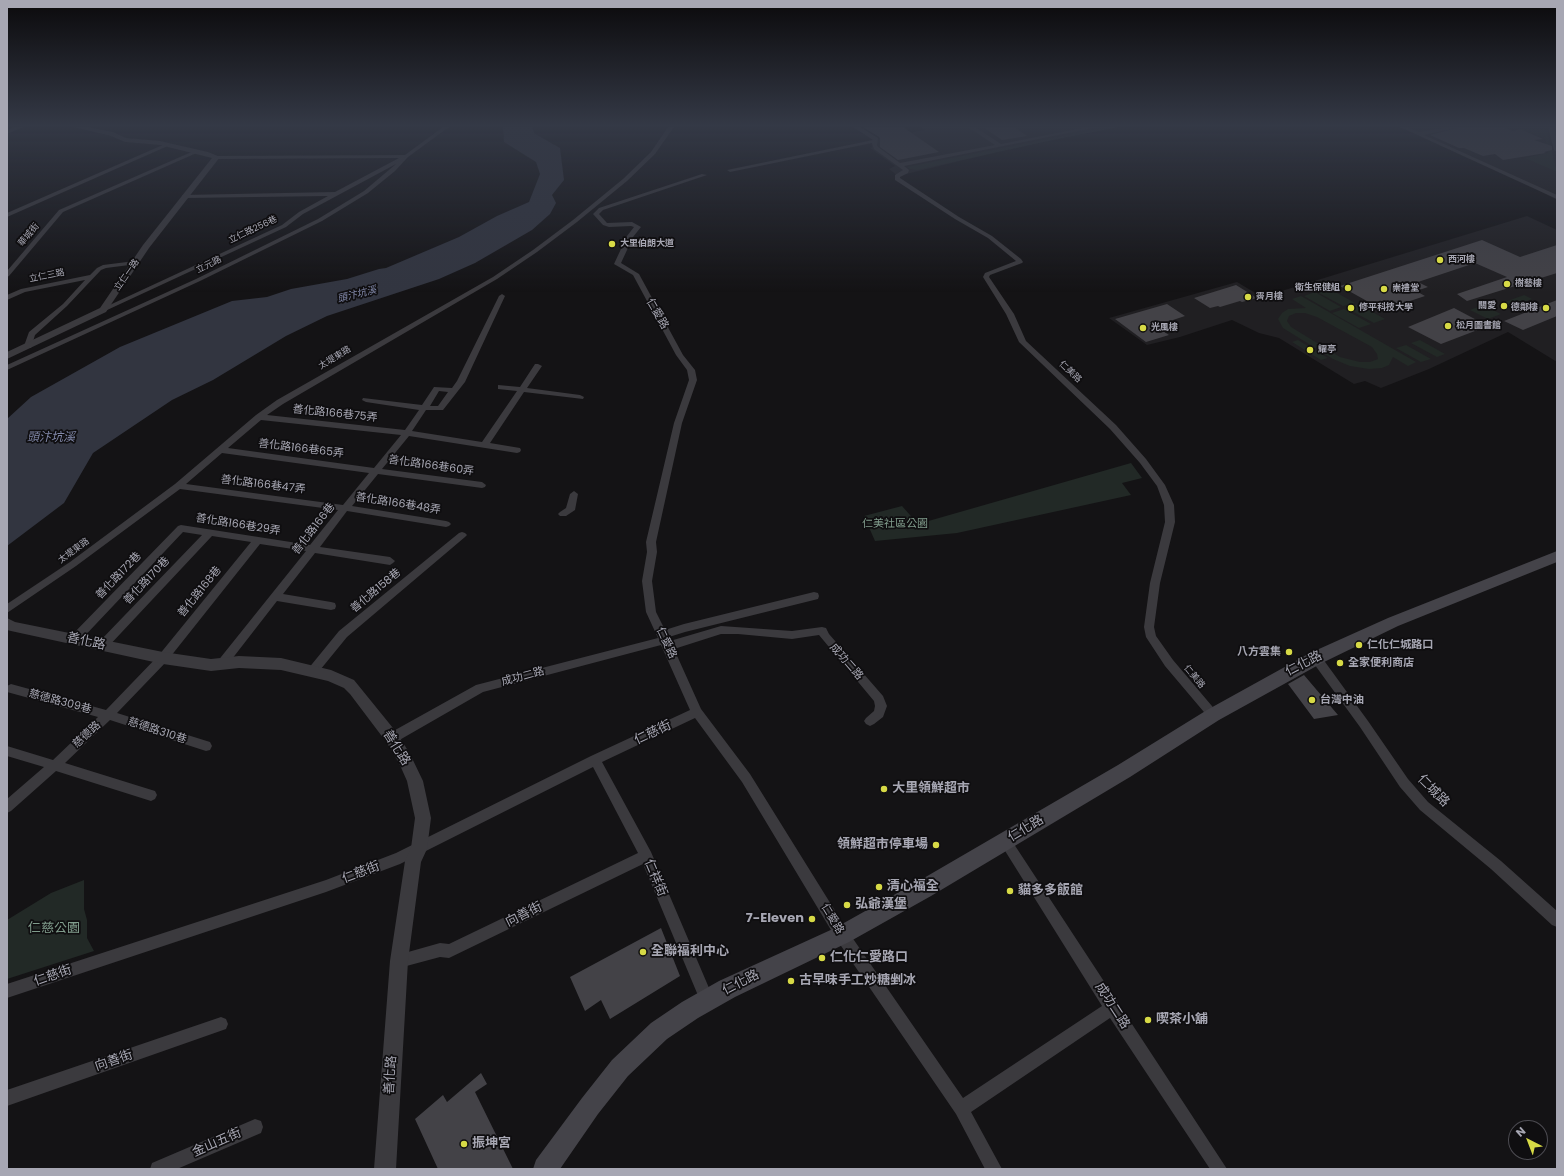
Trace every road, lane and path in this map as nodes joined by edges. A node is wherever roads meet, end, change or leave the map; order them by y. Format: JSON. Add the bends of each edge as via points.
{"nodes":[{"id":1,"x":83,"y":182,"type":"edge"},
{"id":2,"x":127,"y":182,"type":"edge"},
{"id":3,"x":196,"y":182,"type":"edge"},
{"id":4,"x":360,"y":182,"type":"edge"},
{"id":5,"x":378,"y":182,"type":"edge"},
{"id":6,"x":623,"y":182,"type":"edge"},
{"id":7,"x":683,"y":182,"type":"edge"},
{"id":8,"x":901,"y":182,"type":"edge"},
{"id":9,"x":1524,"y":182,"type":"edge"},
{"id":10,"x":338,"y":194,"type":"junction"},
{"id":11,"x":185,"y":196,"type":"junction"},
{"id":12,"x":1557,"y":197,"type":"edge"},
{"id":13,"x":7,"y":215,"type":"edge"},
{"id":14,"x":135,"y":263,"type":"junction"},
{"id":15,"x":7,"y":275,"type":"edge"},
{"id":16,"x":93,"y":276,"type":"junction"},
{"id":17,"x":502,"y":296,"type":"dead end"},
{"id":18,"x":7,"y":298,"type":"edge"},
{"id":19,"x":103,"y":310,"type":"junction"},
{"id":20,"x":28,"y":346,"type":"junction"},
{"id":21,"x":7,"y":356,"type":"edge"},
{"id":22,"x":538,"y":366,"type":"dead end"},
{"id":23,"x":7,"y":368,"type":"edge"},
{"id":24,"x":501,"y":387,"type":"dead end"},
{"id":25,"x":522,"y":389,"type":"junction"},
{"id":26,"x":454,"y":390,"type":"junction"},
{"id":27,"x":580,"y":397,"type":"dead end"},
{"id":28,"x":366,"y":400,"type":"dead end"},
{"id":29,"x":425,"y":408,"type":"junction"},
{"id":30,"x":259,"y":417,"type":"junction"},
{"id":31,"x":408,"y":434,"type":"junction"},
{"id":32,"x":484,"y":446,"type":"junction"},
{"id":33,"x":222,"y":450,"type":"junction"},
{"id":34,"x":517,"y":450,"type":"dead end"},
{"id":35,"x":377,"y":470,"type":"junction"},
{"id":36,"x":482,"y":485,"type":"dead end"},
{"id":37,"x":178,"y":486,"type":"junction"},
{"id":38,"x":574,"y":494,"type":"dead end"},
{"id":39,"x":345,"y":508,"type":"junction"},
{"id":40,"x":563,"y":514,"type":"dead end"},
{"id":41,"x":446,"y":524,"type":"dead end"},
{"id":42,"x":181,"y":528,"type":"joint"},
{"id":43,"x":209,"y":533,"type":"junction"},
{"id":44,"x":462,"y":535,"type":"dead end"},
{"id":45,"x":257,"y":541,"type":"junction"},
{"id":46,"x":314,"y":549,"type":"junction"},
{"id":47,"x":1557,"y":556,"type":"edge"},
{"id":48,"x":390,"y":561,"type":"dead end"},
{"id":49,"x":814,"y":596,"type":"dead end"},
{"id":50,"x":276,"y":597,"type":"junction"},
{"id":51,"x":331,"y":606,"type":"dead end"},
{"id":52,"x":7,"y":610,"type":"edge"},
{"id":53,"x":7,"y":623,"type":"edge"},
{"id":54,"x":74,"y":640,"type":"junction"},
{"id":55,"x":665,"y":641,"type":"junction"},
{"id":56,"x":102,"y":646,"type":"junction"},
{"id":57,"x":163,"y":658,"type":"junction"},
{"id":58,"x":1316,"y":658,"type":"junction"},
{"id":59,"x":221,"y":665,"type":"junction"},
{"id":60,"x":312,"y":672,"type":"junction"},
{"id":61,"x":11,"y":689,"type":"dead end"},
{"id":62,"x":697,"y":712,"type":"junction"},
{"id":63,"x":108,"y":715,"type":"junction"},
{"id":64,"x":1213,"y":715,"type":"junction"},
{"id":65,"x":870,"y":721,"type":"dead end"},
{"id":66,"x":392,"y":738,"type":"junction"},
{"id":67,"x":206,"y":746,"type":"dead end"},
{"id":68,"x":7,"y":751,"type":"edge"},
{"id":69,"x":595,"y":760,"type":"junction"},
{"id":70,"x":54,"y":766,"type":"junction"},
{"id":71,"x":151,"y":795,"type":"dead end"},
{"id":72,"x":7,"y":807,"type":"edge"},
{"id":73,"x":1006,"y":842,"type":"junction"},
{"id":74,"x":419,"y":848,"type":"junction"},
{"id":75,"x":646,"y":856,"type":"junction"},
{"id":76,"x":1557,"y":920,"type":"edge"},
{"id":77,"x":842,"y":935,"type":"junction"},
{"id":78,"x":399,"y":961,"type":"junction"},
{"id":79,"x":7,"y":991,"type":"edge"},
{"id":80,"x":707,"y":1000,"type":"junction"},
{"id":81,"x":1112,"y":1008,"type":"junction"},
{"id":82,"x":221,"y":1024,"type":"dead end"},
{"id":83,"x":7,"y":1098,"type":"edge"},
{"id":84,"x":961,"y":1109,"type":"junction"},
{"id":85,"x":255,"y":1127,"type":"dead end"},
{"id":86,"x":158,"y":1169,"type":"edge"},
{"id":87,"x":385,"y":1169,"type":"edge"},
{"id":88,"x":545,"y":1169,"type":"edge"},
{"id":89,"x":994,"y":1169,"type":"edge"},
{"id":90,"x":1219,"y":1169,"type":"edge"}],
"edges":[{"from":1,"to":13,"type":"street"},
{"from":2,"to":15,"type":"street","name":"華城街","via":[[61,211]]},
{"from":3,"to":11,"type":"street","name":"立仁一路"},
{"from":4,"to":10,"type":"street","name":"立仁路256巷"},
{"from":5,"to":23,"type":"street","name":"立元路","via":[[320,220],[192,283]]},
{"from":6,"to":30,"type":"street","name":"太堤東路","via":[[575,221],[495,278],[356,357]]},
{"from":7,"to":55,"type":"street","name":"仁愛路","via":[[601,209],[596,214],[609,226],[632,224],[638,227],[630,236],[617,264],[636,274],[680,355],[691,370],[693,380],[678,423],[651,542],[652,552],[647,581],[651,612]]},
{"from":8,"to":64,"type":"street","name":"仁美路","via":[[990,237],[1019,260],[1018,263],[987,274],[986,277],[1010,314],[1023,342],[1113,427],[1161,485],[1169,505],[1170,522],[1155,583],[1149,627],[1151,637],[1169,663]]},
{"from":9,"to":12,"type":"street"},
{"from":10,"to":11,"type":"street"},
{"from":10,"to":19,"type":"street","name":"立仁路256巷","via":[[302,213],[284,226]]},
{"from":11,"to":14,"type":"street","name":"立仁一路"},
{"from":14,"to":16,"type":"street","via":[[105,266]]},
{"from":14,"to":19,"type":"street","name":"立仁一路"},
{"from":16,"to":18,"type":"street","name":"立仁三路","via":[[23,290]]},
{"from":16,"to":20,"type":"street","via":[[66,305],[32,334]]},
{"from":17,"to":26,"type":"street"},
{"from":19,"to":20,"type":"street"},
{"from":20,"to":21,"type":"street"},
{"from":22,"to":25,"type":"street"},
{"from":24,"to":25,"type":"street"},
{"from":25,"to":27,"type":"street"},
{"from":25,"to":32,"type":"street"},
{"from":26,"to":29,"type":"street","via":[[440,408]]},
{"from":26,"to":29,"type":"street","name":"善化路166巷","via":[[437,389]]},
{"from":28,"to":29,"type":"street"},
{"from":29,"to":31,"type":"street","name":"善化路166巷"},
{"from":30,"to":31,"type":"street","name":"善化路166巷75弄"},
{"from":30,"to":33,"type":"street","name":"太堤東路"},
{"from":31,"to":32,"type":"street","name":"善化路166巷75弄"},
{"from":31,"to":35,"type":"street","name":"善化路166巷"},
{"from":32,"to":34,"type":"street","name":"善化路166巷75弄"},
{"from":33,"to":35,"type":"street","name":"善化路166巷65弄"},
{"from":33,"to":37,"type":"street","name":"太堤東路"},
{"from":35,"to":36,"type":"street","name":"善化路166巷60弄"},
{"from":35,"to":39,"type":"street","name":"善化路166巷"},
{"from":37,"to":39,"type":"street","name":"善化路166巷47弄"},
{"from":37,"to":52,"type":"street","name":"太堤東路"},
{"from":38,"to":40,"type":"street","via":[[570,510]]},
{"from":39,"to":41,"type":"street","name":"善化路166巷48弄"},
{"from":39,"to":46,"type":"street","name":"善化路166巷"},
{"from":42,"to":43,"type":"street","name":"善化路166巷29弄"},
{"from":42,"to":54,"type":"street","name":"善化路172巷"},
{"from":43,"to":45,"type":"street","name":"善化路166巷29弄"},
{"from":43,"to":56,"type":"street","name":"善化路170巷"},
{"from":44,"to":60,"type":"street","name":"善化路158巷","via":[[343,634]]},
{"from":45,"to":46,"type":"street","name":"善化路166巷29弄"},
{"from":45,"to":57,"type":"street","name":"善化路168巷"},
{"from":46,"to":48,"type":"street","name":"善化路166巷29弄"},
{"from":46,"to":50,"type":"street","name":"善化路166巷"},
{"from":47,"to":58,"type":"main road","name":"仁化路","via":[[1393,622]]},
{"from":49,"to":55,"type":"street","name":"成功二路","via":[[684,628]]},
{"from":50,"to":51,"type":"street"},
{"from":50,"to":59,"type":"street","name":"善化路166巷"},
{"from":53,"to":54,"type":"street","name":"善化路"},
{"from":54,"to":56,"type":"street","name":"善化路"},
{"from":55,"to":62,"type":"street","name":"仁愛路"},
{"from":55,"to":65,"type":"street","name":"成功二路","via":[[721,630],[792,635],[822,631],[879,699],[879,714]]},
{"from":55,"to":66,"type":"street","name":"成功二路","via":[[480,688]]},
{"from":56,"to":57,"type":"street","name":"善化路"},
{"from":57,"to":59,"type":"street","name":"善化路"},
{"from":57,"to":63,"type":"street","name":"慈德路"},
{"from":58,"to":64,"type":"main road","name":"仁化路"},
{"from":58,"to":76,"type":"street","name":"仁城路","via":[[1404,783],[1424,806],[1496,865]]},
{"from":59,"to":60,"type":"street","name":"善化路","via":[[245,662],[281,664]]},
{"from":60,"to":66,"type":"street","name":"善化路","via":[[337,678],[348,684]]},
{"from":61,"to":63,"type":"street","name":"慈德路309巷"},
{"from":62,"to":69,"type":"street","name":"仁慈街"},
{"from":62,"to":77,"type":"street","name":"仁愛路","via":[[746,778]]},
{"from":63,"to":67,"type":"street","name":"慈德路310巷"},
{"from":63,"to":70,"type":"street","name":"慈德路"},
{"from":64,"to":73,"type":"main road","name":"仁化路"},
{"from":66,"to":74,"type":"street","name":"善化路","via":[[409,767],[419,796],[423,818]]},
{"from":68,"to":70,"type":"street"},
{"from":69,"to":74,"type":"street","name":"仁慈街"},
{"from":69,"to":75,"type":"street","name":"仁祥街"},
{"from":70,"to":71,"type":"street"},
{"from":70,"to":72,"type":"street","name":"慈德路"},
{"from":73,"to":77,"type":"main road","name":"仁化路"},
{"from":73,"to":81,"type":"street","name":"成功二路"},
{"from":74,"to":78,"type":"street","name":"善化路","via":[[413,861]]},
{"from":74,"to":79,"type":"street","name":"仁慈街","via":[[400,858],[326,886]]},
{"from":75,"to":78,"type":"street","name":"向善街","via":[[449,950]]},
{"from":75,"to":80,"type":"street","name":"仁祥街"},
{"from":77,"to":80,"type":"main road","name":"仁化路"},
{"from":77,"to":84,"type":"street","name":"仁愛路"},
{"from":78,"to":87,"type":"street","name":"善化路"},
{"from":80,"to":88,"type":"main road","name":"仁化路","via":[[659,1031],[624,1064]]},
{"from":81,"to":84,"type":"street"},
{"from":81,"to":90,"type":"street","name":"成功二路"},
{"from":82,"to":83,"type":"street","name":"向善街"},
{"from":84,"to":89,"type":"street","name":"仁愛路"},
{"from":85,"to":86,"type":"street","name":"金山五街"}]}
